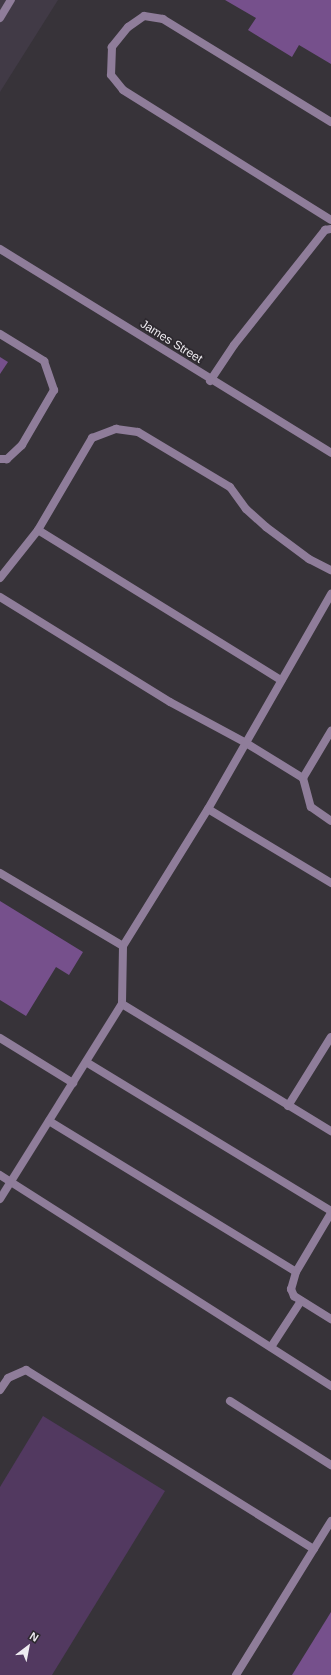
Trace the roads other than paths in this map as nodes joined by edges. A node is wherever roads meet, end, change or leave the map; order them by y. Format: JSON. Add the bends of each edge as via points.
{"nodes":[{"id":1,"x":11,"y":0,"type":"edge"},
{"id":2,"x":0,"y":18,"type":"edge"},
{"id":3,"x":331,"y":122,"type":"edge"},
{"id":4,"x":331,"y":221,"type":"edge"},
{"id":5,"x":328,"y":229,"type":"edge"},
{"id":6,"x":0,"y":249,"type":"edge"},
{"id":7,"x":0,"y":334,"type":"edge"},
{"id":8,"x":210,"y":380,"type":"junction"},
{"id":9,"x":331,"y":453,"type":"edge"},
{"id":10,"x":0,"y":459,"type":"edge"},
{"id":11,"x":38,"y":530,"type":"junction"},
{"id":12,"x":331,"y":570,"type":"edge"},
{"id":13,"x":0,"y":578,"type":"edge"},
{"id":14,"x":0,"y":597,"type":"edge"},
{"id":15,"x":330,"y":598,"type":"edge"},
{"id":16,"x":281,"y":680,"type":"junction"},
{"id":17,"x":331,"y":731,"type":"edge"},
{"id":18,"x":246,"y":743,"type":"junction"},
{"id":19,"x":303,"y":778,"type":"junction"},
{"id":20,"x":208,"y":808,"type":"junction"},
{"id":21,"x":331,"y":821,"type":"edge"},
{"id":22,"x":0,"y":873,"type":"edge"},
{"id":23,"x":331,"y":883,"type":"edge"},
{"id":24,"x":123,"y":946,"type":"junction"},
{"id":25,"x":122,"y":1004,"type":"junction"},
{"id":26,"x":331,"y":1037,"type":"edge"},
{"id":27,"x":0,"y":1038,"type":"edge"},
{"id":28,"x":86,"y":1062,"type":"junction"},
{"id":29,"x":73,"y":1083,"type":"junction"},
{"id":30,"x":288,"y":1106,"type":"junction"},
{"id":31,"x":49,"y":1121,"type":"junction"},
{"id":32,"x":331,"y":1131,"type":"edge"},
{"id":33,"x":0,"y":1175,"type":"edge"},
{"id":34,"x":11,"y":1182,"type":"junction"},
{"id":35,"x":0,"y":1199,"type":"edge"},
{"id":36,"x":331,"y":1212,"type":"edge"},
{"id":37,"x":296,"y":1272,"type":"junction"},
{"id":38,"x":301,"y":1301,"type":"junction"},
{"id":39,"x":331,"y":1319,"type":"edge"},
{"id":40,"x":271,"y":1347,"type":"junction"},
{"id":41,"x":331,"y":1386,"type":"edge"},
{"id":42,"x":0,"y":1390,"type":"edge"},
{"id":43,"x":230,"y":1401,"type":"dead end"},
{"id":44,"x":331,"y":1465,"type":"edge"},
{"id":45,"x":331,"y":1521,"type":"edge"},
{"id":46,"x":314,"y":1549,"type":"junction"},
{"id":47,"x":236,"y":1675,"type":"edge"}],
"edges":[{"from":1,"to":2,"type":"street"},
{"from":3,"to":4,"type":"street","via":[[163,19],[144,16],[128,27],[112,46],[111,75],[123,90]]},
{"from":4,"to":5,"type":"street"},
{"from":5,"to":8,"type":"street","via":[[234,345]]},
{"from":6,"to":8,"type":"street","name":"James Street"},
{"from":7,"to":10,"type":"street","via":[[44,361],[54,390],[22,445],[7,459]]},
{"from":8,"to":9,"type":"street","name":"James Street"},
{"from":11,"to":12,"type":"street","via":[[92,438],[116,429],[131,431],[138,432],[230,487],[246,509],[266,527],[309,559]]},
{"from":11,"to":13,"type":"street"},
{"from":11,"to":16,"type":"street"},
{"from":14,"to":18,"type":"street","via":[[170,702]]},
{"from":15,"to":16,"type":"street"},
{"from":16,"to":18,"type":"street"},
{"from":17,"to":19,"type":"street"},
{"from":18,"to":19,"type":"street"},
{"from":18,"to":20,"type":"street"},
{"from":19,"to":21,"type":"street","via":[[311,807]]},
{"from":20,"to":23,"type":"street"},
{"from":20,"to":24,"type":"street"},
{"from":22,"to":24,"type":"street"},
{"from":24,"to":25,"type":"street"},
{"from":25,"to":28,"type":"street"},
{"from":25,"to":30,"type":"street"},
{"from":26,"to":30,"type":"street"},
{"from":27,"to":29,"type":"street"},
{"from":28,"to":29,"type":"street"},
{"from":28,"to":36,"type":"street"},
{"from":29,"to":31,"type":"street"},
{"from":30,"to":32,"type":"street"},
{"from":31,"to":34,"type":"street"},
{"from":31,"to":37,"type":"street"},
{"from":33,"to":34,"type":"street"},
{"from":34,"to":35,"type":"street"},
{"from":34,"to":40,"type":"street"},
{"from":36,"to":37,"type":"street"},
{"from":37,"to":38,"type":"street","via":[[291,1289],[294,1296]]},
{"from":38,"to":39,"type":"street"},
{"from":38,"to":40,"type":"street"},
{"from":40,"to":41,"type":"street"},
{"from":42,"to":46,"type":"street","via":[[8,1378],[26,1370]]},
{"from":43,"to":44,"type":"street"},
{"from":45,"to":46,"type":"street"},
{"from":46,"to":47,"type":"street"}]}
